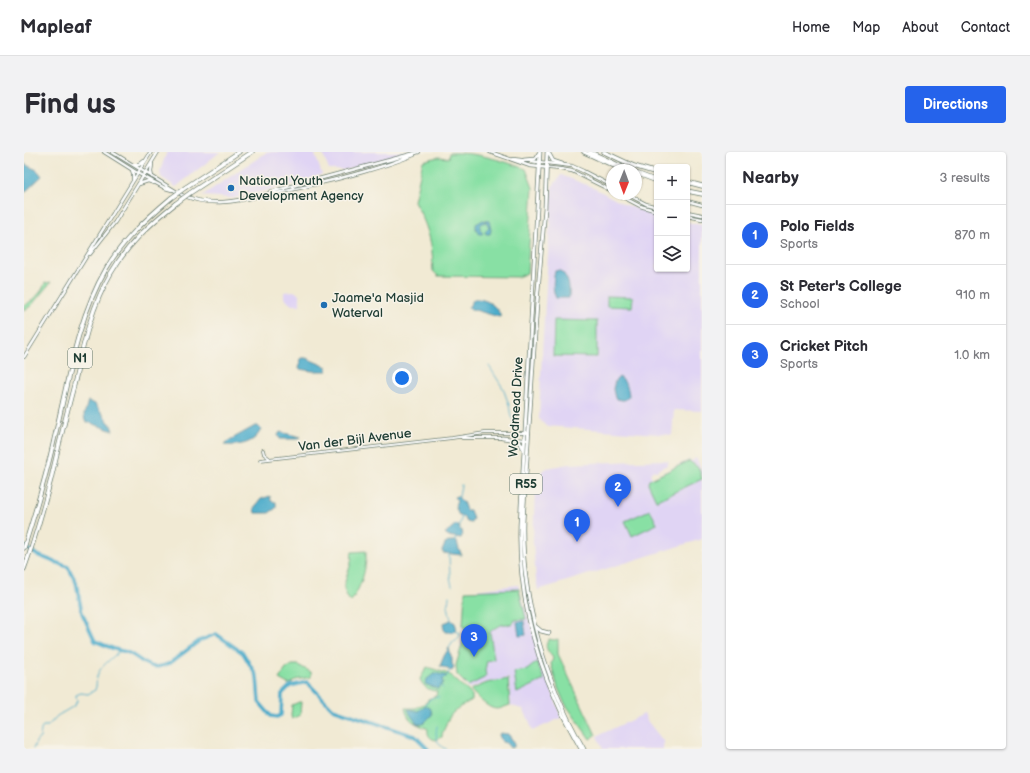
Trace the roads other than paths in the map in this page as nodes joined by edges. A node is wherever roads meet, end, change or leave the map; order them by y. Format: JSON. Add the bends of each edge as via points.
{"nodes":[{"id":1,"x":104,"y":152,"type":"edge"},
{"id":2,"x":112,"y":152,"type":"edge"},
{"id":3,"x":151,"y":152,"type":"edge"},
{"id":4,"x":158,"y":152,"type":"edge"},
{"id":5,"x":235,"y":152,"type":"edge"},
{"id":6,"x":239,"y":152,"type":"edge"},
{"id":7,"x":248,"y":152,"type":"edge"},
{"id":8,"x":252,"y":152,"type":"edge"},
{"id":9,"x":420,"y":152,"type":"edge"},
{"id":10,"x":490,"y":152,"type":"edge"},
{"id":11,"x":540,"y":152,"type":"edge"},
{"id":12,"x":548,"y":152,"type":"edge"},
{"id":13,"x":584,"y":152,"type":"edge"},
{"id":14,"x":590,"y":152,"type":"edge"},
{"id":15,"x":604,"y":152,"type":"edge"},
{"id":16,"x":148,"y":157,"type":"junction"},
{"id":17,"x":509,"y":158,"type":"junction"},
{"id":18,"x":524,"y":160,"type":"junction"},
{"id":19,"x":152,"y":162,"type":"junction"},
{"id":20,"x":540,"y":163,"type":"junction"},
{"id":21,"x":547,"y":163,"type":"junction"},
{"id":22,"x":220,"y":164,"type":"junction"},
{"id":23,"x":562,"y":164,"type":"junction"},
{"id":24,"x":610,"y":164,"type":"edge"},
{"id":25,"x":616,"y":164,"type":"edge"},
{"id":26,"x":132,"y":165,"type":"junction"},
{"id":27,"x":539,"y":167,"type":"junction"},
{"id":28,"x":546,"y":168,"type":"junction"},
{"id":29,"x":131,"y":169,"type":"junction"},
{"id":30,"x":140,"y":170,"type":"junction"},
{"id":31,"x":224,"y":170,"type":"junction"},
{"id":32,"x":146,"y":172,"type":"junction"},
{"id":33,"x":654,"y":172,"type":"edge"},
{"id":34,"x":138,"y":174,"type":"junction"},
{"id":35,"x":144,"y":176,"type":"junction"},
{"id":36,"x":642,"y":176,"type":"edge"},
{"id":37,"x":152,"y":177,"type":"junction"},
{"id":38,"x":654,"y":180,"type":"edge"},
{"id":39,"x":133,"y":183,"type":"junction"},
{"id":40,"x":606,"y":183,"type":"edge"},
{"id":41,"x":690,"y":183,"type":"edge"},
{"id":42,"x":138,"y":185,"type":"junction"},
{"id":43,"x":160,"y":185,"type":"junction"},
{"id":44,"x":702,"y":186,"type":"edge"},
{"id":45,"x":606,"y":188,"type":"edge"},
{"id":46,"x":173,"y":190,"type":"junction"},
{"id":47,"x":690,"y":192,"type":"edge"},
{"id":48,"x":702,"y":194,"type":"edge"},
{"id":49,"x":628,"y":200,"type":"edge"},
{"id":50,"x":640,"y":200,"type":"edge"},
{"id":51,"x":690,"y":202,"type":"edge"},
{"id":52,"x":702,"y":205,"type":"edge"},
{"id":53,"x":654,"y":206,"type":"edge"},
{"id":54,"x":654,"y":210,"type":"edge"},
{"id":55,"x":690,"y":213,"type":"edge"},
{"id":56,"x":702,"y":215,"type":"edge"},
{"id":57,"x":690,"y":217,"type":"edge"},
{"id":58,"x":702,"y":219,"type":"edge"},
{"id":59,"x":88,"y":256,"type":"junction"},
{"id":60,"x":24,"y":357,"type":"edge"},
{"id":61,"x":524,"y":433,"type":"junction"},
{"id":62,"x":529,"y":433,"type":"junction"},
{"id":63,"x":452,"y":438,"type":"junction"},
{"id":64,"x":502,"y":438,"type":"junction"},
{"id":65,"x":524,"y":440,"type":"junction"},
{"id":66,"x":528,"y":440,"type":"junction"},
{"id":67,"x":263,"y":450,"type":"dead end"},
{"id":68,"x":524,"y":452,"type":"junction"},
{"id":69,"x":270,"y":458,"type":"junction"},
{"id":70,"x":260,"y":460,"type":"dead end"},
{"id":71,"x":24,"y":548,"type":"edge"},
{"id":72,"x":24,"y":569,"type":"edge"},
{"id":73,"x":535,"y":626,"type":"junction"},
{"id":74,"x":549,"y":633,"type":"dead end"},
{"id":75,"x":581,"y":749,"type":"edge"},
{"id":76,"x":584,"y":749,"type":"edge"}],
"edges":[{"from":1,"to":29,"type":"main road"},
{"from":2,"to":26,"type":"main road"},
{"from":3,"to":16,"type":"main road"},
{"from":4,"to":19,"type":"main road"},
{"from":5,"to":22,"type":"highway"},
{"from":6,"to":22,"type":"highway"},
{"from":7,"to":31,"type":"highway"},
{"from":8,"to":31,"type":"highway"},
{"from":9,"to":46,"type":"main road","via":[[331,180],[235,202],[194,200]]},
{"from":10,"to":17,"type":"main road"},
{"from":11,"to":18,"type":"main road","via":[[535,159]]},
{"from":11,"to":20,"type":"main road","name":"Woodmead Drive","number":"R55"},
{"from":12,"to":21,"type":"main road","name":"Woodmead Drive","number":"R55"},
{"from":12,"to":23,"type":"main road","via":[[553,161]]},
{"from":13,"to":24,"type":"highway"},
{"from":14,"to":25,"type":"highway"},
{"from":15,"to":33,"type":"highway"},
{"from":16,"to":26,"type":"main road","via":[[141,164]]},
{"from":16,"to":30,"type":"main road"},
{"from":17,"to":18,"type":"main road"},
{"from":17,"to":27,"type":"main road"},
{"from":18,"to":20,"type":"main road"},
{"from":19,"to":32,"type":"main road"},
{"from":19,"to":37,"type":"main road"},
{"from":20,"to":21,"type":"main road"},
{"from":20,"to":27,"type":"main road","name":"Woodmead Drive","number":"R55"},
{"from":21,"to":23,"type":"main road"},
{"from":21,"to":28,"type":"main road","name":"Woodmead Drive","number":"R55"},
{"from":22,"to":71,"type":"highway","number":"N1","bridge":true,"via":[[171,198],[141,224],[106,269],[89,305],[69,373],[54,442]]},
{"from":23,"to":40,"type":"main road"},
{"from":26,"to":30,"type":"main road"},
{"from":27,"to":28,"type":"main road"},
{"from":27,"to":61,"type":"main road","name":"Woodmead Drive","number":"R55"},
{"from":28,"to":45,"type":"main road","via":[[574,172]]},
{"from":28,"to":62,"type":"main road","name":"Woodmead Drive","number":"R55","via":[[545,215]]},
{"from":29,"to":34,"type":"main road"},
{"from":29,"to":39,"type":"main road","via":[[134,174]]},
{"from":30,"to":32,"type":"main road"},
{"from":30,"to":34,"type":"main road"},
{"from":31,"to":72,"type":"highway","number":"N1","bridge":true,"via":[[175,204],[136,239],[112,272],[100,295],[85,339],[45,502]]},
{"from":32,"to":35,"type":"main road"},
{"from":32,"to":37,"type":"main road"},
{"from":34,"to":35,"type":"main road"},
{"from":34,"to":39,"type":"main road"},
{"from":35,"to":42,"type":"main road"},
{"from":35,"to":43,"type":"main road"},
{"from":36,"to":38,"type":"highway"},
{"from":37,"to":46,"type":"main road"},
{"from":39,"to":59,"type":"main road"},
{"from":41,"to":44,"type":"highway"},
{"from":42,"to":43,"type":"main road","via":[[148,182]]},
{"from":42,"to":59,"type":"main road","via":[[115,222]]},
{"from":43,"to":46,"type":"main road"},
{"from":47,"to":48,"type":"highway"},
{"from":49,"to":54,"type":"main road"},
{"from":50,"to":53,"type":"main road"},
{"from":51,"to":52,"type":"main road"},
{"from":55,"to":56,"type":"main road"},
{"from":57,"to":58,"type":"main road"},
{"from":59,"to":60,"type":"main road"},
{"from":61,"to":62,"type":"street","name":"Van der Bijl Avenue"},
{"from":61,"to":63,"type":"street","name":"Van der Bijl Avenue","via":[[492,432]]},
{"from":61,"to":65,"type":"main road","name":"Woodmead Drive","number":"R55"},
{"from":62,"to":66,"type":"main road","name":"Woodmead Drive","number":"R55"},
{"from":63,"to":64,"type":"street","name":"Van der Bijl Avenue"},
{"from":63,"to":69,"type":"street","name":"Van der Bijl Avenue"},
{"from":64,"to":65,"type":"street","name":"Van der Bijl Avenue"},
{"from":64,"to":68,"type":"main road","via":[[519,442]]},
{"from":65,"to":66,"type":"street","name":"Van der Bijl Avenue"},
{"from":65,"to":68,"type":"main road","name":"Woodmead Drive","number":"R55"},
{"from":66,"to":73,"type":"main road","name":"Woodmead Drive","number":"R55","via":[[523,556]]},
{"from":67,"to":69,"type":"street"},
{"from":68,"to":75,"type":"main road","name":"Woodmead Drive","number":"R55","via":[[519,536],[524,596],[549,684]]},
{"from":69,"to":70,"type":"street","name":"Van der Bijl Avenue"},
{"from":73,"to":74,"type":"main road"},
{"from":73,"to":76,"type":"main road","name":"Woodmead Drive","number":"R55","via":[[560,702]]}]}
